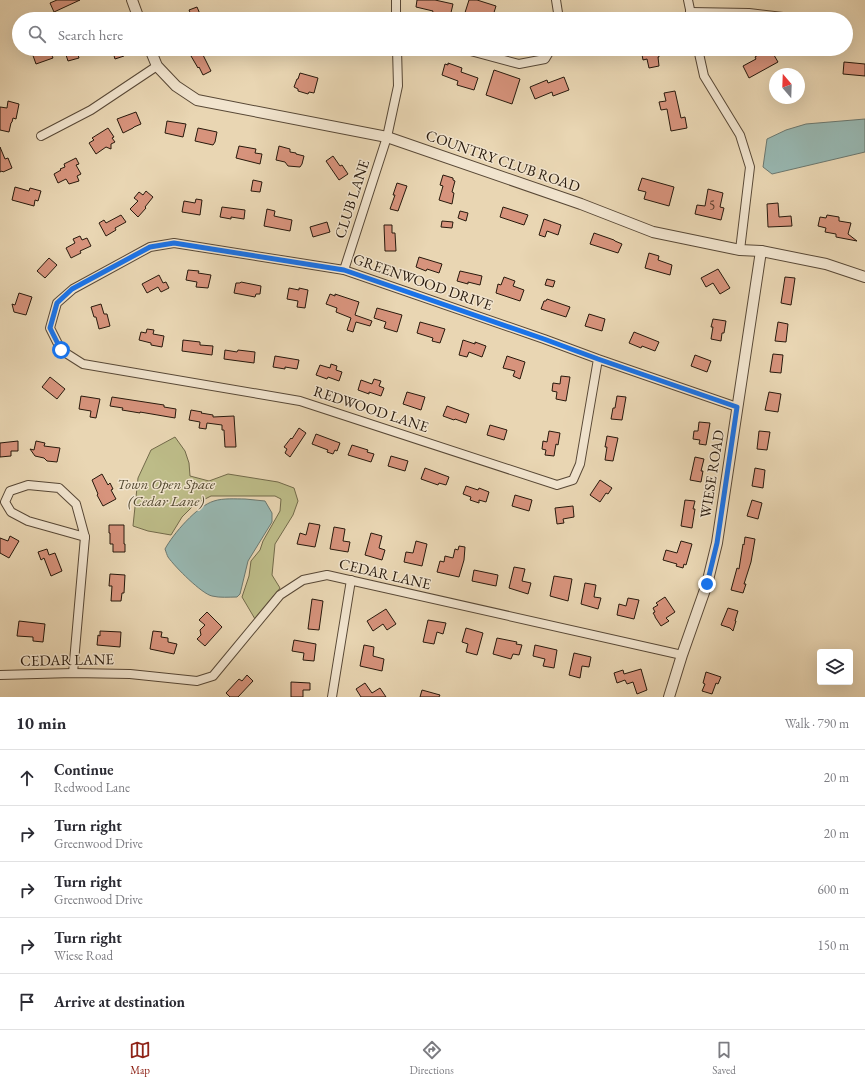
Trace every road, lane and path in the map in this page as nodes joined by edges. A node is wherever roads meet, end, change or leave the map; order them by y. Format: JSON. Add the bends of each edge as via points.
{"nodes":[{"id":1,"x":132,"y":0,"type":"edge"},
{"id":2,"x":396,"y":0,"type":"edge"},
{"id":3,"x":556,"y":0,"type":"edge"},
{"id":4,"x":688,"y":0,"type":"edge"},
{"id":5,"x":136,"y":12,"type":"edge"},
{"id":6,"x":396,"y":12,"type":"edge"},
{"id":7,"x":558,"y":12,"type":"edge"},
{"id":8,"x":690,"y":12,"type":"edge"},
{"id":9,"x":153,"y":56,"type":"edge"},
{"id":10,"x":397,"y":56,"type":"edge"},
{"id":11,"x":489,"y":56,"type":"edge"},
{"id":12,"x":547,"y":56,"type":"edge"},
{"id":13,"x":700,"y":56,"type":"edge"},
{"id":14,"x":157,"y":66,"type":"junction"},
{"id":15,"x":41,"y":136,"type":"dead end"},
{"id":16,"x":387,"y":137,"type":"junction"},
{"id":17,"x":740,"y":250,"type":"junction"},
{"id":18,"x":761,"y":251,"type":"junction"},
{"id":19,"x":344,"y":270,"type":"junction"},
{"id":20,"x":865,"y":277,"type":"edge"},
{"id":21,"x":50,"y":328,"type":"joint"},
{"id":22,"x":598,"y":359,"type":"junction"},
{"id":23,"x":737,"y":407,"type":"junction"},
{"id":24,"x":85,"y":537,"type":"junction"},
{"id":25,"x":351,"y":580,"type":"junction"},
{"id":26,"x":682,"y":655,"type":"junction"},
{"id":27,"x":73,"y":673,"type":"junction"},
{"id":28,"x":0,"y":675,"type":"edge"},
{"id":29,"x":332,"y":697,"type":"edge"},
{"id":30,"x":669,"y":697,"type":"edge"}],
"edges":[{"from":1,"to":5,"type":"street"},
{"from":2,"to":6,"type":"street"},
{"from":3,"to":7,"type":"street"},
{"from":4,"to":8,"type":"street"},
{"from":9,"to":14,"type":"street","name":"COUNTRY CLUB ROAD"},
{"from":10,"to":16,"type":"street","name":"CLUB LANE","via":[[398,86]]},
{"from":11,"to":12,"type":"street","via":[[519,64],[545,59]]},
{"from":13,"to":17,"type":"street","via":[[704,76],[740,135],[750,167]]},
{"from":14,"to":15,"type":"street","via":[[91,110]]},
{"from":14,"to":16,"type":"street","name":"COUNTRY CLUB ROAD","via":[[176,86],[197,100]]},
{"from":16,"to":17,"type":"street","name":"COUNTRY CLUB ROAD","via":[[581,204],[653,232]]},
{"from":16,"to":19,"type":"street","name":"CLUB LANE"},
{"from":17,"to":18,"type":"street","name":"COUNTRY CLUB ROAD"},
{"from":18,"to":20,"type":"street","name":"COUNTRY CLUB ROAD","via":[[826,264]]},
{"from":18,"to":23,"type":"street","name":"WIESE ROAD"},
{"from":19,"to":21,"type":"street","name":"GREENWOOD DRIVE","via":[[174,243],[150,247],[72,289],[57,303]]},
{"from":19,"to":22,"type":"street","name":"GREENWOOD DRIVE"},
{"from":21,"to":22,"type":"street","name":"REDWOOD LANE","via":[[61,350],[83,364],[300,400],[557,485],[573,480],[580,464]]},
{"from":22,"to":23,"type":"street","name":"GREENWOOD DRIVE"},
{"from":23,"to":26,"type":"street","name":"WIESE ROAD","via":[[717,543],[707,584]]},
{"from":24,"to":24,"type":"street","via":[[76,504],[59,488],[28,485],[10,491],[5,502],[11,512],[28,521]]},
{"from":24,"to":27,"type":"street"},
{"from":25,"to":26,"type":"street","name":"CEDAR LANE"},
{"from":25,"to":27,"type":"street","name":"CEDAR LANE","via":[[327,575],[303,580],[280,595],[213,676],[197,681],[130,674]]},
{"from":25,"to":29,"type":"street"},
{"from":26,"to":30,"type":"street","name":"WIESE ROAD"},
{"from":27,"to":28,"type":"street","name":"CEDAR LANE"}]}
